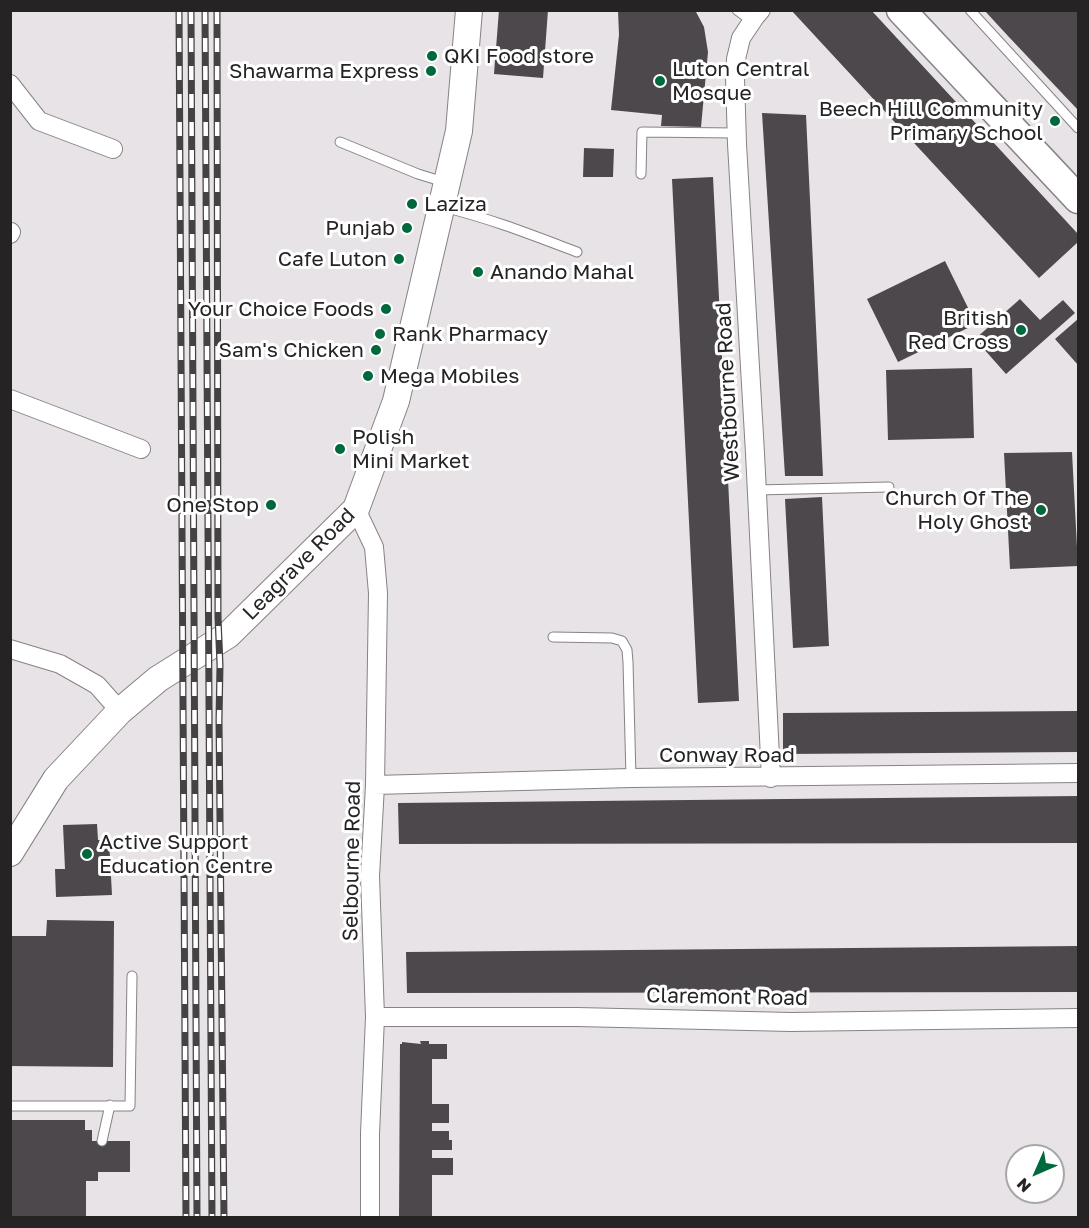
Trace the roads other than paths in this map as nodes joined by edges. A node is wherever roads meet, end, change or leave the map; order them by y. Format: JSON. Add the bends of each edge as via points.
{"nodes":[{"id":1,"x":470,"y":10,"type":"edge"},
{"id":2,"x":737,"y":10,"type":"edge"},
{"id":3,"x":901,"y":10,"type":"edge"},
{"id":4,"x":970,"y":10,"type":"edge"},
{"id":5,"x":757,"y":16,"type":"edge"},
{"id":6,"x":10,"y":84,"type":"edge"},
{"id":7,"x":1078,"y":128,"type":"edge"},
{"id":8,"x":736,"y":133,"type":"junction"},
{"id":9,"x":340,"y":142,"type":"dead end"},
{"id":10,"x":112,"y":149,"type":"dead end"},
{"id":11,"x":641,"y":174,"type":"dead end"},
{"id":12,"x":1077,"y":194,"type":"edge"},
{"id":13,"x":444,"y":195,"type":"junction"},
{"id":14,"x":577,"y":252,"type":"dead end"},
{"id":15,"x":10,"y":399,"type":"edge"},
{"id":16,"x":141,"y":449,"type":"dead end"},
{"id":17,"x":889,"y":487,"type":"dead end"},
{"id":18,"x":756,"y":490,"type":"junction"},
{"id":19,"x":356,"y":508,"type":"junction"},
{"id":20,"x":553,"y":637,"type":"dead end"},
{"id":21,"x":10,"y":649,"type":"edge"},
{"id":22,"x":120,"y":711,"type":"junction"},
{"id":23,"x":1078,"y":773,"type":"edge"},
{"id":24,"x":631,"y":778,"type":"junction"},
{"id":25,"x":771,"y":778,"type":"junction"},
{"id":26,"x":375,"y":784,"type":"junction"},
{"id":27,"x":10,"y":853,"type":"edge"},
{"id":28,"x":132,"y":976,"type":"dead end"},
{"id":29,"x":375,"y":1017,"type":"junction"},
{"id":30,"x":1078,"y":1018,"type":"edge"},
{"id":31,"x":110,"y":1105,"type":"junction"},
{"id":32,"x":10,"y":1106,"type":"edge"},
{"id":33,"x":102,"y":1141,"type":"dead end"},
{"id":34,"x":370,"y":1218,"type":"edge"}],
"edges":[{"from":1,"to":13,"type":"main road","name":"Leagrave Road","via":[[459,131]]},
{"from":2,"to":5,"type":"lane"},
{"from":3,"to":12,"type":"main road"},
{"from":4,"to":7,"type":"lane"},
{"from":5,"to":8,"type":"street","name":"Westbourne Road","via":[[741,38],[736,59]]},
{"from":6,"to":10,"type":"street","via":[[39,120]]},
{"from":8,"to":11,"type":"lane","via":[[642,132]]},
{"from":8,"to":18,"type":"street","name":"Westbourne Road"},
{"from":9,"to":13,"type":"lane","via":[[418,174]]},
{"from":13,"to":14,"type":"lane","via":[[472,214]]},
{"from":13,"to":19,"type":"main road","name":"Leagrave Road","via":[[396,401]]},
{"from":15,"to":16,"type":"street"},
{"from":17,"to":18,"type":"lane"},
{"from":18,"to":25,"type":"street","name":"Westbourne Road"},
{"from":19,"to":22,"type":"main road","name":"Leagrave Road","via":[[228,635],[158,679]]},
{"from":19,"to":26,"type":"street","name":"Selbourne Road","via":[[374,547],[378,593]]},
{"from":20,"to":24,"type":"lane","via":[[612,638],[622,641],[627,650]]},
{"from":21,"to":22,"type":"street","via":[[60,663],[97,685]]},
{"from":22,"to":27,"type":"main road","name":"Leagrave Road","via":[[56,779]]},
{"from":23,"to":25,"type":"street","name":"Conway Road"},
{"from":24,"to":25,"type":"street","name":"Conway Road"},
{"from":24,"to":26,"type":"street","name":"Conway Road"},
{"from":26,"to":29,"type":"street","name":"Selbourne Road","via":[[370,876]]},
{"from":28,"to":31,"type":"lane","via":[[130,1106]]},
{"from":29,"to":30,"type":"street","name":"Claremont Road","via":[[791,1022]]},
{"from":29,"to":34,"type":"street","name":"Selbourne Road"},
{"from":31,"to":32,"type":"lane"},
{"from":31,"to":33,"type":"lane"}]}
